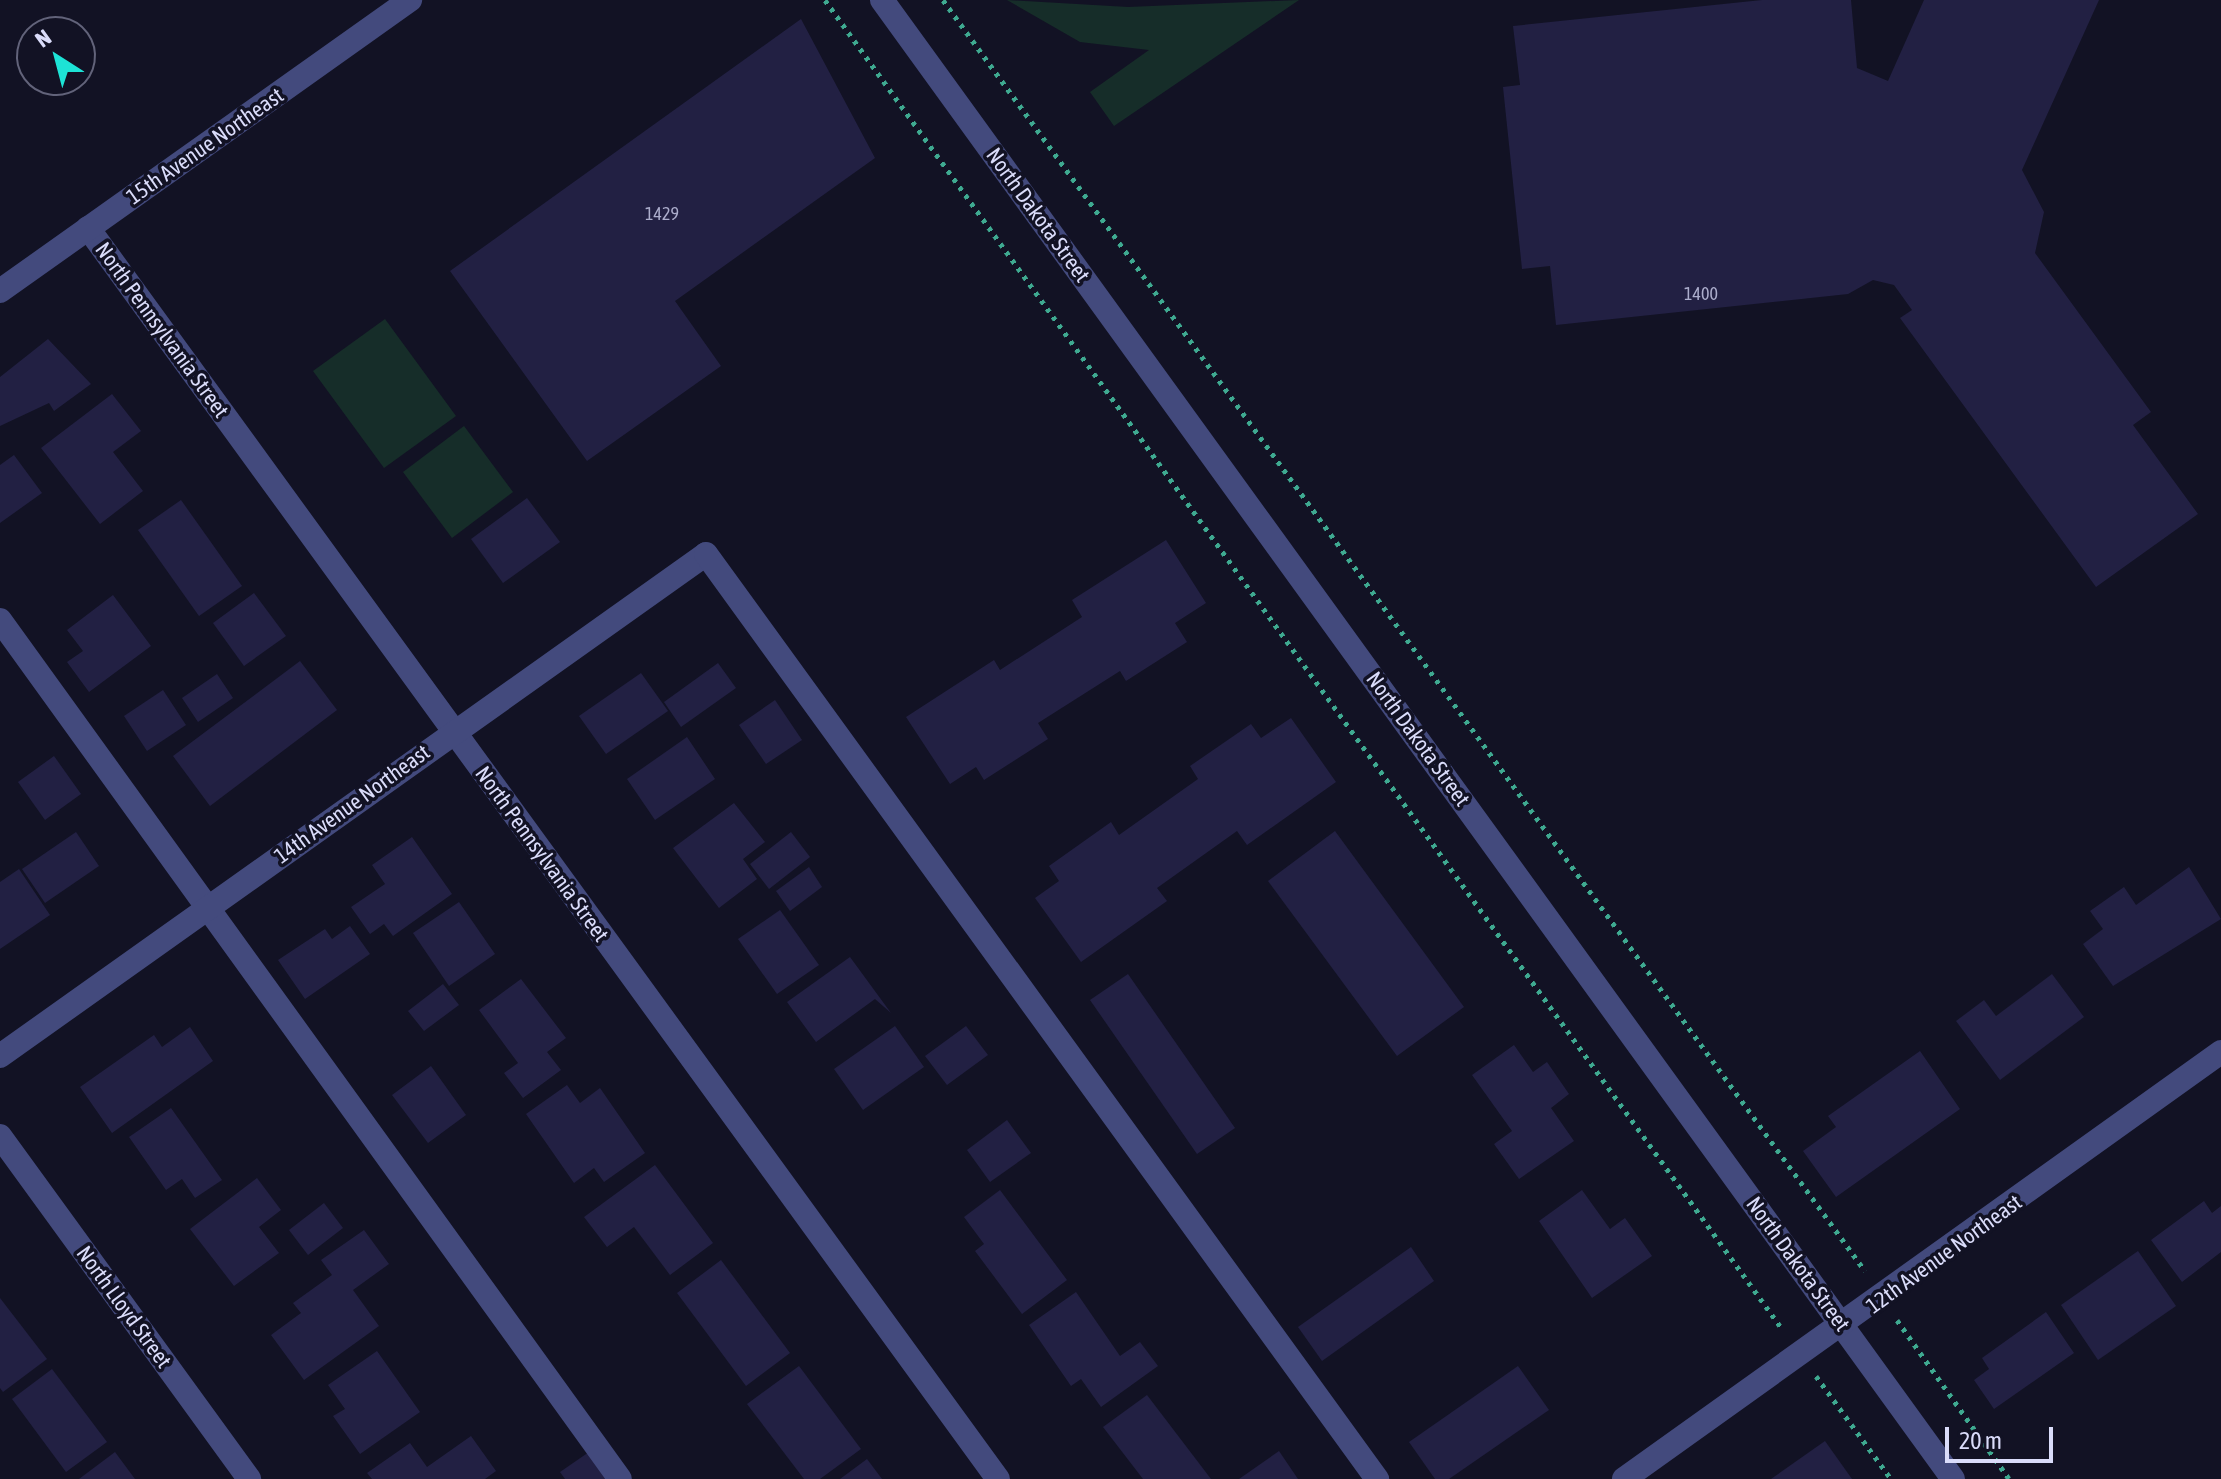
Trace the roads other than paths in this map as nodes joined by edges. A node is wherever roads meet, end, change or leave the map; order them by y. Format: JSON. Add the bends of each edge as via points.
{"nodes":[{"id":1,"x":410,"y":0,"type":"edge"},
{"id":2,"x":882,"y":0,"type":"edge"},
{"id":3,"x":88,"y":228,"type":"junction"},
{"id":4,"x":0,"y":291,"type":"edge"},
{"id":5,"x":0,"y":620,"type":"edge"},
{"id":6,"x":453,"y":732,"type":"junction"},
{"id":7,"x":208,"y":908,"type":"junction"},
{"id":8,"x":2221,"y":1052,"type":"edge"},
{"id":9,"x":0,"y":1056,"type":"edge"},
{"id":10,"x":0,"y":1136,"type":"edge"},
{"id":11,"x":1843,"y":1327,"type":"junction"},
{"id":12,"x":249,"y":1479,"type":"edge"},
{"id":13,"x":620,"y":1479,"type":"edge"},
{"id":14,"x":998,"y":1479,"type":"edge"},
{"id":15,"x":1377,"y":1479,"type":"edge"},
{"id":16,"x":1624,"y":1479,"type":"edge"},
{"id":17,"x":1953,"y":1479,"type":"edge"}],
"edges":[{"from":1,"to":3,"type":"street","name":"15th Avenue Northeast"},
{"from":2,"to":11,"type":"street","name":"North Dakota Street"},
{"from":3,"to":4,"type":"street","name":"15th Avenue Northeast"},
{"from":3,"to":6,"type":"street","name":"North Pennsylvania Street"},
{"from":5,"to":7,"type":"street"},
{"from":6,"to":7,"type":"street","name":"14th Avenue Northeast"},
{"from":6,"to":14,"type":"street","name":"North Pennsylvania Street"},
{"from":6,"to":15,"type":"street","name":"14th Avenue Northeast","via":[[706,554]]},
{"from":7,"to":9,"type":"street","name":"14th Avenue Northeast"},
{"from":7,"to":13,"type":"street"},
{"from":8,"to":11,"type":"street","name":"12th Avenue Northeast"},
{"from":10,"to":12,"type":"street","name":"North Lloyd Street"},
{"from":11,"to":16,"type":"street","name":"12th Avenue Northeast"},
{"from":11,"to":17,"type":"street","name":"North Dakota Street"}]}
